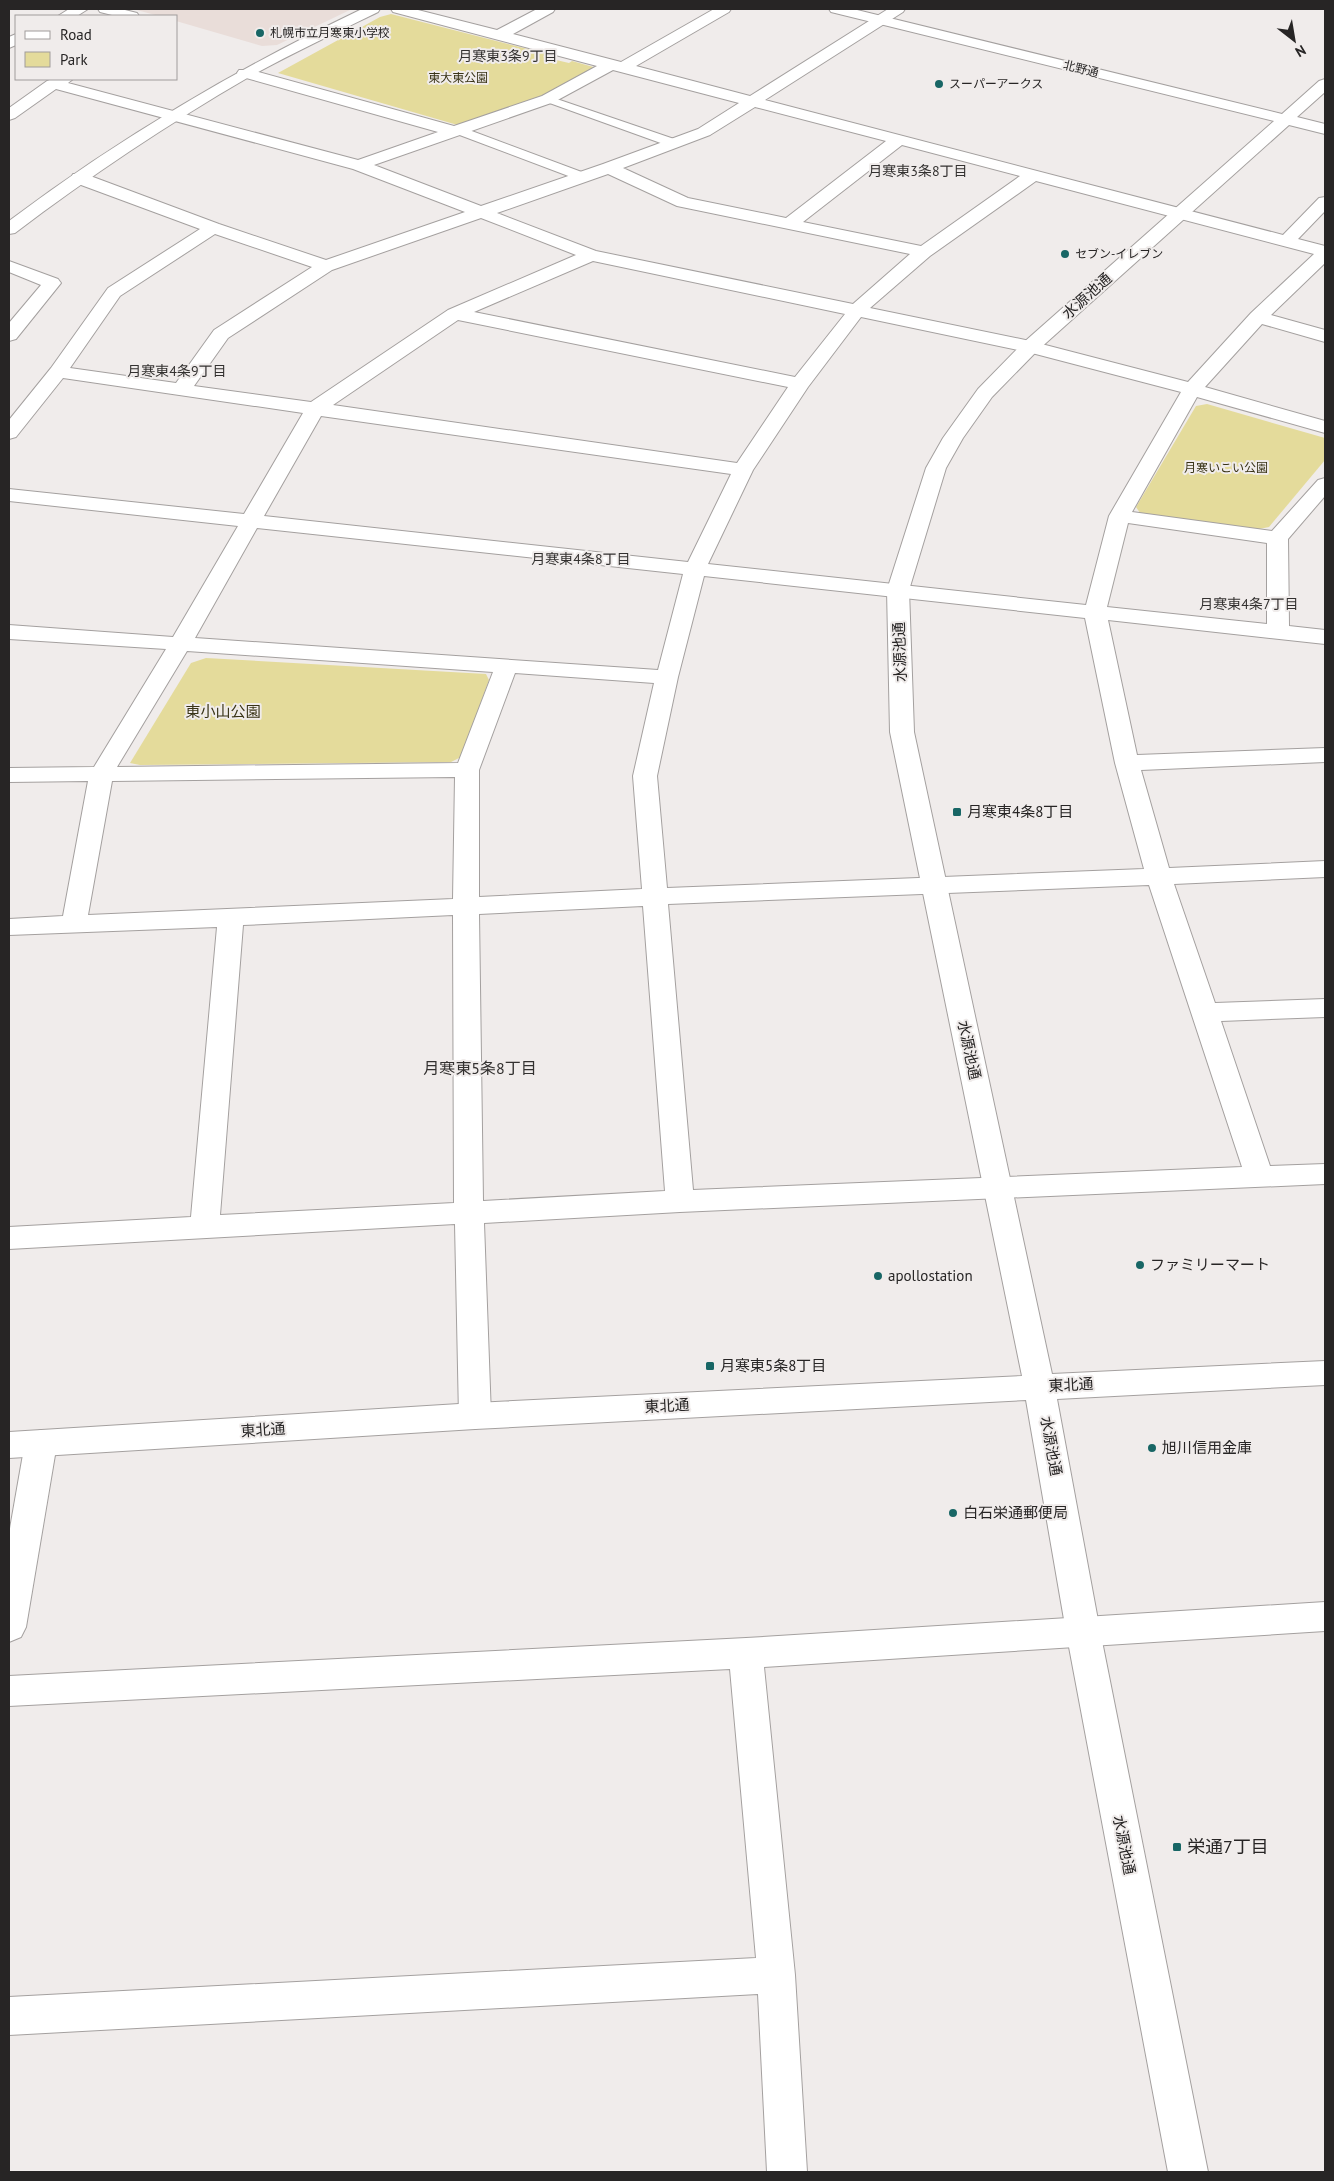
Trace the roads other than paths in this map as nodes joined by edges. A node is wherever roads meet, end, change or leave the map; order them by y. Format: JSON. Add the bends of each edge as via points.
{"nodes":[{"id":1,"x":81,"y":9,"type":"edge"},
{"id":2,"x":105,"y":9,"type":"edge"},
{"id":3,"x":373,"y":9,"type":"edge"},
{"id":4,"x":398,"y":9,"type":"edge"},
{"id":5,"x":548,"y":9,"type":"edge"},
{"id":6,"x":724,"y":9,"type":"edge"},
{"id":7,"x":836,"y":9,"type":"edge"},
{"id":8,"x":898,"y":9,"type":"edge"},
{"id":9,"x":67,"y":15,"type":"edge"},
{"id":10,"x":128,"y":15,"type":"edge"},
{"id":11,"x":881,"y":20,"type":"junction"},
{"id":12,"x":500,"y":35,"type":"junction"},
{"id":13,"x":616,"y":66,"type":"junction"},
{"id":14,"x":245,"y":73,"type":"junction"},
{"id":15,"x":59,"y":82,"type":"edge"},
{"id":16,"x":1325,"y":84,"type":"edge"},
{"id":17,"x":548,"y":100,"type":"junction"},
{"id":18,"x":753,"y":102,"type":"junction"},
{"id":19,"x":9,"y":115,"type":"edge"},
{"id":20,"x":174,"y":115,"type":"junction"},
{"id":21,"x":1285,"y":119,"type":"junction"},
{"id":22,"x":1325,"y":129,"type":"edge"},
{"id":23,"x":459,"y":131,"type":"junction"},
{"id":24,"x":897,"y":141,"type":"junction"},
{"id":25,"x":673,"y":144,"type":"junction"},
{"id":26,"x":359,"y":165,"type":"junction"},
{"id":27,"x":609,"y":168,"type":"junction"},
{"id":28,"x":1033,"y":175,"type":"junction"},
{"id":29,"x":583,"y":177,"type":"junction"},
{"id":30,"x":79,"y":178,"type":"junction"},
{"id":31,"x":1325,"y":202,"type":"edge"},
{"id":32,"x":482,"y":212,"type":"junction"},
{"id":33,"x":1180,"y":213,"type":"junction"},
{"id":34,"x":789,"y":224,"type":"junction"},
{"id":35,"x":213,"y":228,"type":"junction"},
{"id":36,"x":9,"y":229,"type":"edge"},
{"id":37,"x":1287,"y":240,"type":"junction"},
{"id":38,"x":924,"y":252,"type":"junction"},
{"id":39,"x":1325,"y":252,"type":"edge"},
{"id":40,"x":591,"y":255,"type":"junction"},
{"id":41,"x":9,"y":266,"type":"edge"},
{"id":42,"x":326,"y":266,"type":"junction"},
{"id":43,"x":857,"y":310,"type":"junction"},
{"id":44,"x":455,"y":314,"type":"junction"},
{"id":45,"x":1258,"y":317,"type":"junction"},
{"id":46,"x":9,"y":335,"type":"edge"},
{"id":47,"x":1325,"y":336,"type":"edge"},
{"id":48,"x":1030,"y":347,"type":"junction"},
{"id":49,"x":58,"y":372,"type":"junction"},
{"id":50,"x":800,"y":384,"type":"junction"},
{"id":51,"x":1192,"y":388,"type":"junction"},
{"id":52,"x":181,"y":390,"type":"junction"},
{"id":53,"x":316,"y":408,"type":"junction"},
{"id":54,"x":1325,"y":427,"type":"edge"},
{"id":55,"x":9,"y":433,"type":"edge"},
{"id":56,"x":743,"y":470,"type":"junction"},
{"id":57,"x":1325,"y":484,"type":"edge"},
{"id":58,"x":9,"y":495,"type":"edge"},
{"id":59,"x":1119,"y":516,"type":"junction"},
{"id":60,"x":251,"y":520,"type":"junction"},
{"id":61,"x":1277,"y":538,"type":"junction"},
{"id":62,"x":695,"y":569,"type":"junction"},
{"id":63,"x":898,"y":590,"type":"junction"},
{"id":64,"x":1095,"y":613,"type":"junction"},
{"id":65,"x":9,"y":632,"type":"edge"},
{"id":66,"x":1278,"y":632,"type":"junction"},
{"id":67,"x":1325,"y":637,"type":"edge"},
{"id":68,"x":180,"y":644,"type":"junction"},
{"id":69,"x":506,"y":668,"type":"junction"},
{"id":70,"x":667,"y":677,"type":"junction"},
{"id":71,"x":1325,"y":755,"type":"edge"},
{"id":72,"x":1127,"y":763,"type":"junction"},
{"id":73,"x":467,"y":770,"type":"junction"},
{"id":74,"x":101,"y":774,"type":"junction"},
{"id":75,"x":9,"y":775,"type":"edge"},
{"id":76,"x":1325,"y":869,"type":"edge"},
{"id":77,"x":1159,"y":878,"type":"junction"},
{"id":78,"x":934,"y":884,"type":"junction"},
{"id":79,"x":654,"y":896,"type":"junction"},
{"id":80,"x":466,"y":906,"type":"junction"},
{"id":81,"x":231,"y":918,"type":"junction"},
{"id":82,"x":74,"y":924,"type":"junction"},
{"id":83,"x":9,"y":927,"type":"edge"},
{"id":84,"x":1325,"y":1008,"type":"edge"},
{"id":85,"x":1204,"y":1013,"type":"junction"},
{"id":86,"x":1325,"y":1174,"type":"edge"},
{"id":87,"x":1260,"y":1177,"type":"junction"},
{"id":88,"x":997,"y":1187,"type":"junction"},
{"id":89,"x":680,"y":1201,"type":"junction"},
{"id":90,"x":469,"y":1214,"type":"junction"},
{"id":91,"x":205,"y":1227,"type":"junction"},
{"id":92,"x":9,"y":1238,"type":"edge"},
{"id":93,"x":1325,"y":1373,"type":"edge"},
{"id":94,"x":1040,"y":1387,"type":"junction"},
{"id":95,"x":475,"y":1416,"type":"junction"},
{"id":96,"x":41,"y":1444,"type":"junction"},
{"id":97,"x":9,"y":1445,"type":"edge"},
{"id":98,"x":1325,"y":1616,"type":"edge"},
{"id":99,"x":9,"y":1627,"type":"edge"},
{"id":100,"x":1083,"y":1631,"type":"junction"},
{"id":101,"x":746,"y":1653,"type":"junction"},
{"id":102,"x":9,"y":1691,"type":"edge"},
{"id":103,"x":776,"y":1974,"type":"junction"},
{"id":104,"x":9,"y":2016,"type":"edge"},
{"id":105,"x":787,"y":2172,"type":"edge"},
{"id":106,"x":1188,"y":2172,"type":"edge"}],
"edges":[{"from":1,"to":9,"type":"street"},
{"from":2,"to":10,"type":"street"},
{"from":3,"to":14,"type":"street"},
{"from":4,"to":12,"type":"street"},
{"from":5,"to":12,"type":"street"},
{"from":6,"to":13,"type":"street"},
{"from":7,"to":11,"type":"street","name":"北野通"},
{"from":8,"to":11,"type":"street"},
{"from":11,"to":18,"type":"street"},
{"from":11,"to":21,"type":"street","name":"北野通"},
{"from":12,"to":13,"type":"street"},
{"from":13,"to":17,"type":"street"},
{"from":13,"to":18,"type":"street"},
{"from":14,"to":20,"type":"street"},
{"from":14,"to":23,"type":"street"},
{"from":15,"to":19,"type":"street"},
{"from":15,"to":20,"type":"street"},
{"from":16,"to":21,"type":"street","name":"水源池通"},
{"from":17,"to":23,"type":"street"},
{"from":17,"to":25,"type":"lane"},
{"from":18,"to":24,"type":"street"},
{"from":18,"to":25,"type":"street","via":[[704,132]]},
{"from":20,"to":26,"type":"street"},
{"from":20,"to":30,"type":"street"},
{"from":21,"to":22,"type":"street","name":"北野通"},
{"from":21,"to":33,"type":"street","name":"水源池通"},
{"from":23,"to":26,"type":"street"},
{"from":23,"to":29,"type":"lane"},
{"from":24,"to":28,"type":"street"},
{"from":24,"to":34,"type":"street"},
{"from":25,"to":27,"type":"street"},
{"from":26,"to":32,"type":"street"},
{"from":27,"to":29,"type":"street"},
{"from":27,"to":34,"type":"street","via":[[683,202]]},
{"from":28,"to":33,"type":"street"},
{"from":28,"to":38,"type":"street"},
{"from":29,"to":32,"type":"street"},
{"from":30,"to":35,"type":"street"},
{"from":30,"to":36,"type":"street"},
{"from":31,"to":37,"type":"street"},
{"from":32,"to":40,"type":"street"},
{"from":32,"to":42,"type":"street"},
{"from":33,"to":37,"type":"street"},
{"from":33,"to":48,"type":"street","name":"水源池通"},
{"from":34,"to":38,"type":"street"},
{"from":35,"to":42,"type":"street"},
{"from":35,"to":49,"type":"street","via":[[114,292]]},
{"from":37,"to":39,"type":"street"},
{"from":38,"to":43,"type":"street"},
{"from":39,"to":45,"type":"street"},
{"from":40,"to":43,"type":"street"},
{"from":40,"to":44,"type":"street"},
{"from":41,"to":46,"type":"street","via":[[52,283]]},
{"from":42,"to":52,"type":"street","via":[[222,334]]},
{"from":43,"to":48,"type":"street"},
{"from":43,"to":50,"type":"street"},
{"from":44,"to":50,"type":"street"},
{"from":44,"to":53,"type":"street"},
{"from":45,"to":47,"type":"street"},
{"from":45,"to":51,"type":"street"},
{"from":48,"to":51,"type":"street"},
{"from":48,"to":63,"type":"street","name":"水源池通","via":[[985,393],[936,468]]},
{"from":49,"to":52,"type":"street"},
{"from":49,"to":55,"type":"street"},
{"from":50,"to":56,"type":"street"},
{"from":51,"to":54,"type":"street"},
{"from":51,"to":59,"type":"street"},
{"from":52,"to":53,"type":"street"},
{"from":53,"to":56,"type":"street"},
{"from":53,"to":60,"type":"street"},
{"from":56,"to":62,"type":"street"},
{"from":57,"to":61,"type":"street"},
{"from":58,"to":60,"type":"street"},
{"from":59,"to":61,"type":"street"},
{"from":59,"to":64,"type":"street"},
{"from":60,"to":62,"type":"street"},
{"from":60,"to":68,"type":"street"},
{"from":61,"to":66,"type":"street"},
{"from":62,"to":63,"type":"street"},
{"from":62,"to":70,"type":"street"},
{"from":63,"to":64,"type":"street"},
{"from":63,"to":78,"type":"street","name":"水源池通","via":[[902,732]]},
{"from":64,"to":66,"type":"street"},
{"from":64,"to":72,"type":"street"},
{"from":65,"to":68,"type":"street"},
{"from":66,"to":67,"type":"street"},
{"from":68,"to":69,"type":"street"},
{"from":68,"to":74,"type":"street"},
{"from":69,"to":70,"type":"street"},
{"from":69,"to":73,"type":"street"},
{"from":70,"to":79,"type":"street","via":[[645,776]]},
{"from":71,"to":72,"type":"street"},
{"from":72,"to":77,"type":"street"},
{"from":73,"to":74,"type":"street"},
{"from":73,"to":80,"type":"street"},
{"from":74,"to":75,"type":"street"},
{"from":74,"to":82,"type":"street"},
{"from":76,"to":77,"type":"street"},
{"from":77,"to":78,"type":"street"},
{"from":77,"to":85,"type":"street"},
{"from":78,"to":79,"type":"street"},
{"from":78,"to":88,"type":"street","name":"水源池通"},
{"from":79,"to":80,"type":"street"},
{"from":79,"to":89,"type":"street"},
{"from":80,"to":81,"type":"street"},
{"from":80,"to":90,"type":"street"},
{"from":81,"to":82,"type":"street"},
{"from":81,"to":91,"type":"street"},
{"from":82,"to":83,"type":"street"},
{"from":84,"to":85,"type":"street"},
{"from":85,"to":87,"type":"street"},
{"from":86,"to":87,"type":"street"},
{"from":87,"to":88,"type":"street"},
{"from":88,"to":89,"type":"street"},
{"from":88,"to":94,"type":"street","name":"水源池通"},
{"from":89,"to":90,"type":"street"},
{"from":90,"to":91,"type":"street"},
{"from":90,"to":95,"type":"street"},
{"from":91,"to":92,"type":"street"},
{"from":93,"to":94,"type":"street","name":"東北通"},
{"from":94,"to":95,"type":"street","name":"東北通"},
{"from":94,"to":100,"type":"street","name":"水源池通"},
{"from":95,"to":96,"type":"street","name":"東北通"},
{"from":96,"to":97,"type":"street","name":"東北通"},
{"from":96,"to":99,"type":"street"},
{"from":98,"to":100,"type":"street"},
{"from":100,"to":101,"type":"street"},
{"from":100,"to":106,"type":"street","name":"水源池通"},
{"from":101,"to":102,"type":"street"},
{"from":101,"to":103,"type":"street"},
{"from":103,"to":104,"type":"street"},
{"from":103,"to":105,"type":"street"}]}
